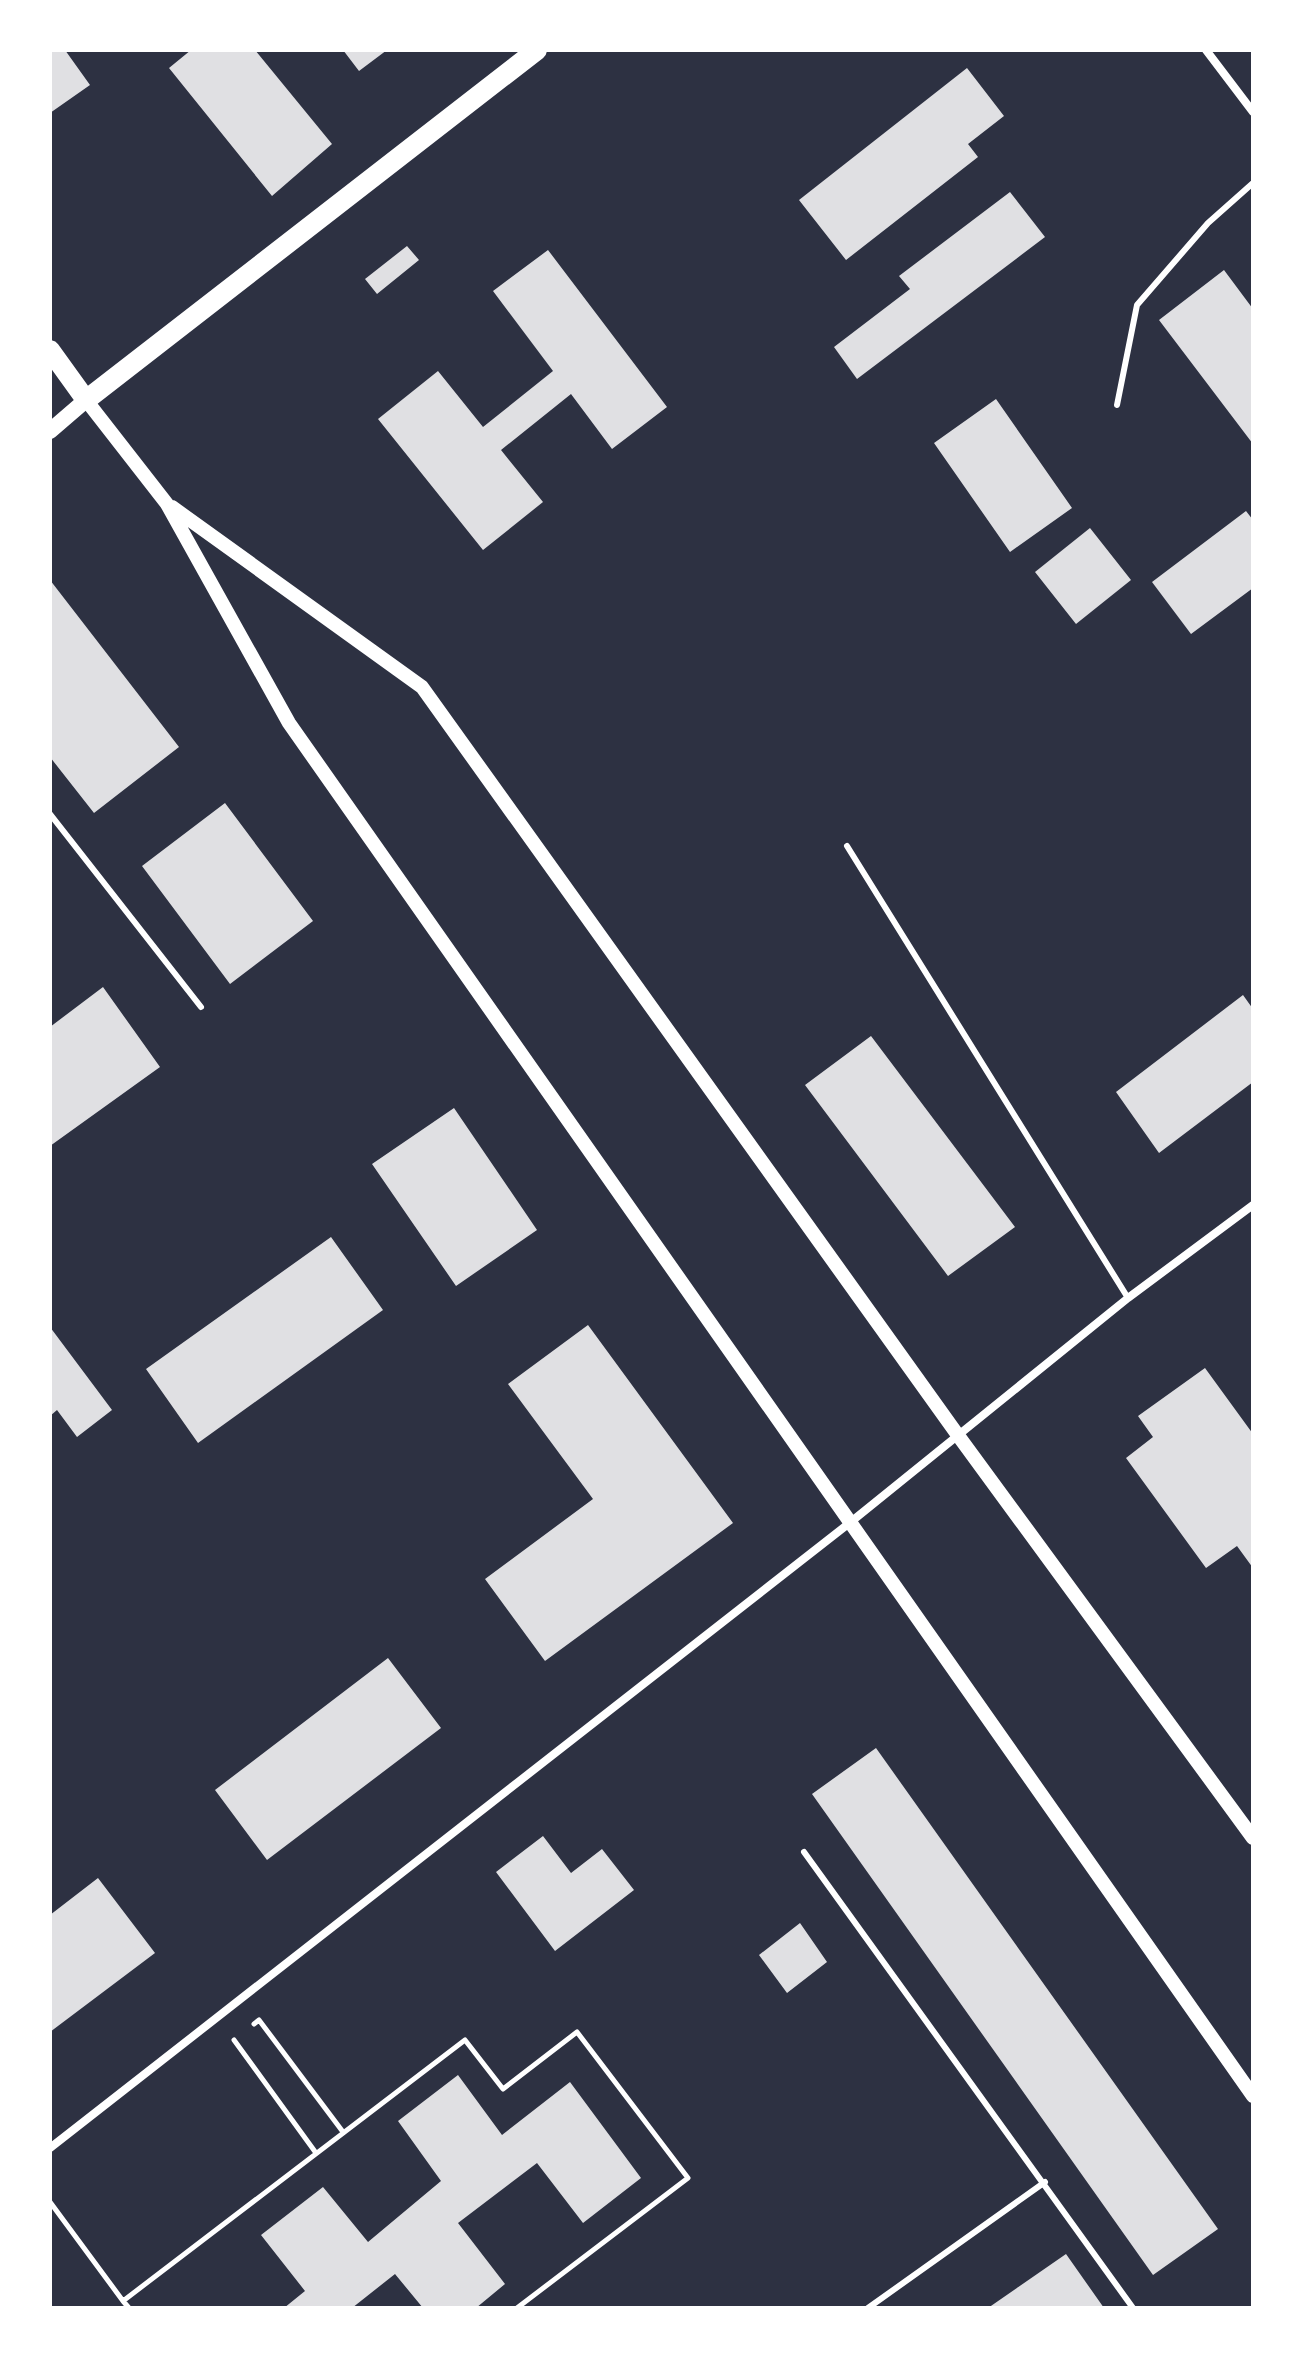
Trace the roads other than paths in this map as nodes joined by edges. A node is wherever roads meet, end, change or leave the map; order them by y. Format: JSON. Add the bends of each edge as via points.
{"nodes":[{"id":1,"x":537,"y":50,"type":"edge"},
{"id":2,"x":1206,"y":50,"type":"edge"},
{"id":3,"x":1253,"y":112,"type":"edge"},
{"id":4,"x":1253,"y":183,"type":"edge"},
{"id":5,"x":50,"y":350,"type":"edge"},
{"id":6,"x":86,"y":400,"type":"junction"},
{"id":7,"x":1117,"y":405,"type":"dead end"},
{"id":8,"x":50,"y":431,"type":"edge"},
{"id":9,"x":167,"y":504,"type":"junction"},
{"id":10,"x":50,"y":814,"type":"edge"},
{"id":11,"x":847,"y":846,"type":"dead end"},
{"id":12,"x":201,"y":1007,"type":"dead end"},
{"id":13,"x":1253,"y":1205,"type":"edge"},
{"id":14,"x":1128,"y":1298,"type":"junction"},
{"id":15,"x":957,"y":1434,"type":"junction"},
{"id":16,"x":852,"y":1521,"type":"junction"},
{"id":17,"x":1251,"y":1832,"type":"edge"},
{"id":18,"x":804,"y":1852,"type":"dead end"},
{"id":19,"x":1253,"y":2096,"type":"edge"},
{"id":20,"x":50,"y":2148,"type":"edge"},
{"id":21,"x":1045,"y":2182,"type":"junction"},
{"id":22,"x":868,"y":2308,"type":"edge"},
{"id":23,"x":1133,"y":2308,"type":"edge"}],
"edges":[{"from":1,"to":6,"type":"main road"},
{"from":2,"to":3,"type":"street"},
{"from":4,"to":7,"type":"lane","via":[[1208,223],[1137,305]]},
{"from":5,"to":6,"type":"main road"},
{"from":6,"to":8,"type":"main road"},
{"from":6,"to":9,"type":"street"},
{"from":9,"to":15,"type":"street","via":[[422,687]]},
{"from":9,"to":16,"type":"street","via":[[289,723]]},
{"from":10,"to":12,"type":"lane"},
{"from":11,"to":14,"type":"lane"},
{"from":13,"to":14,"type":"street"},
{"from":14,"to":15,"type":"street"},
{"from":15,"to":16,"type":"street"},
{"from":15,"to":17,"type":"street"},
{"from":16,"to":19,"type":"street"},
{"from":16,"to":20,"type":"street"},
{"from":18,"to":21,"type":"lane"},
{"from":21,"to":22,"type":"lane"},
{"from":21,"to":23,"type":"lane"}]}
